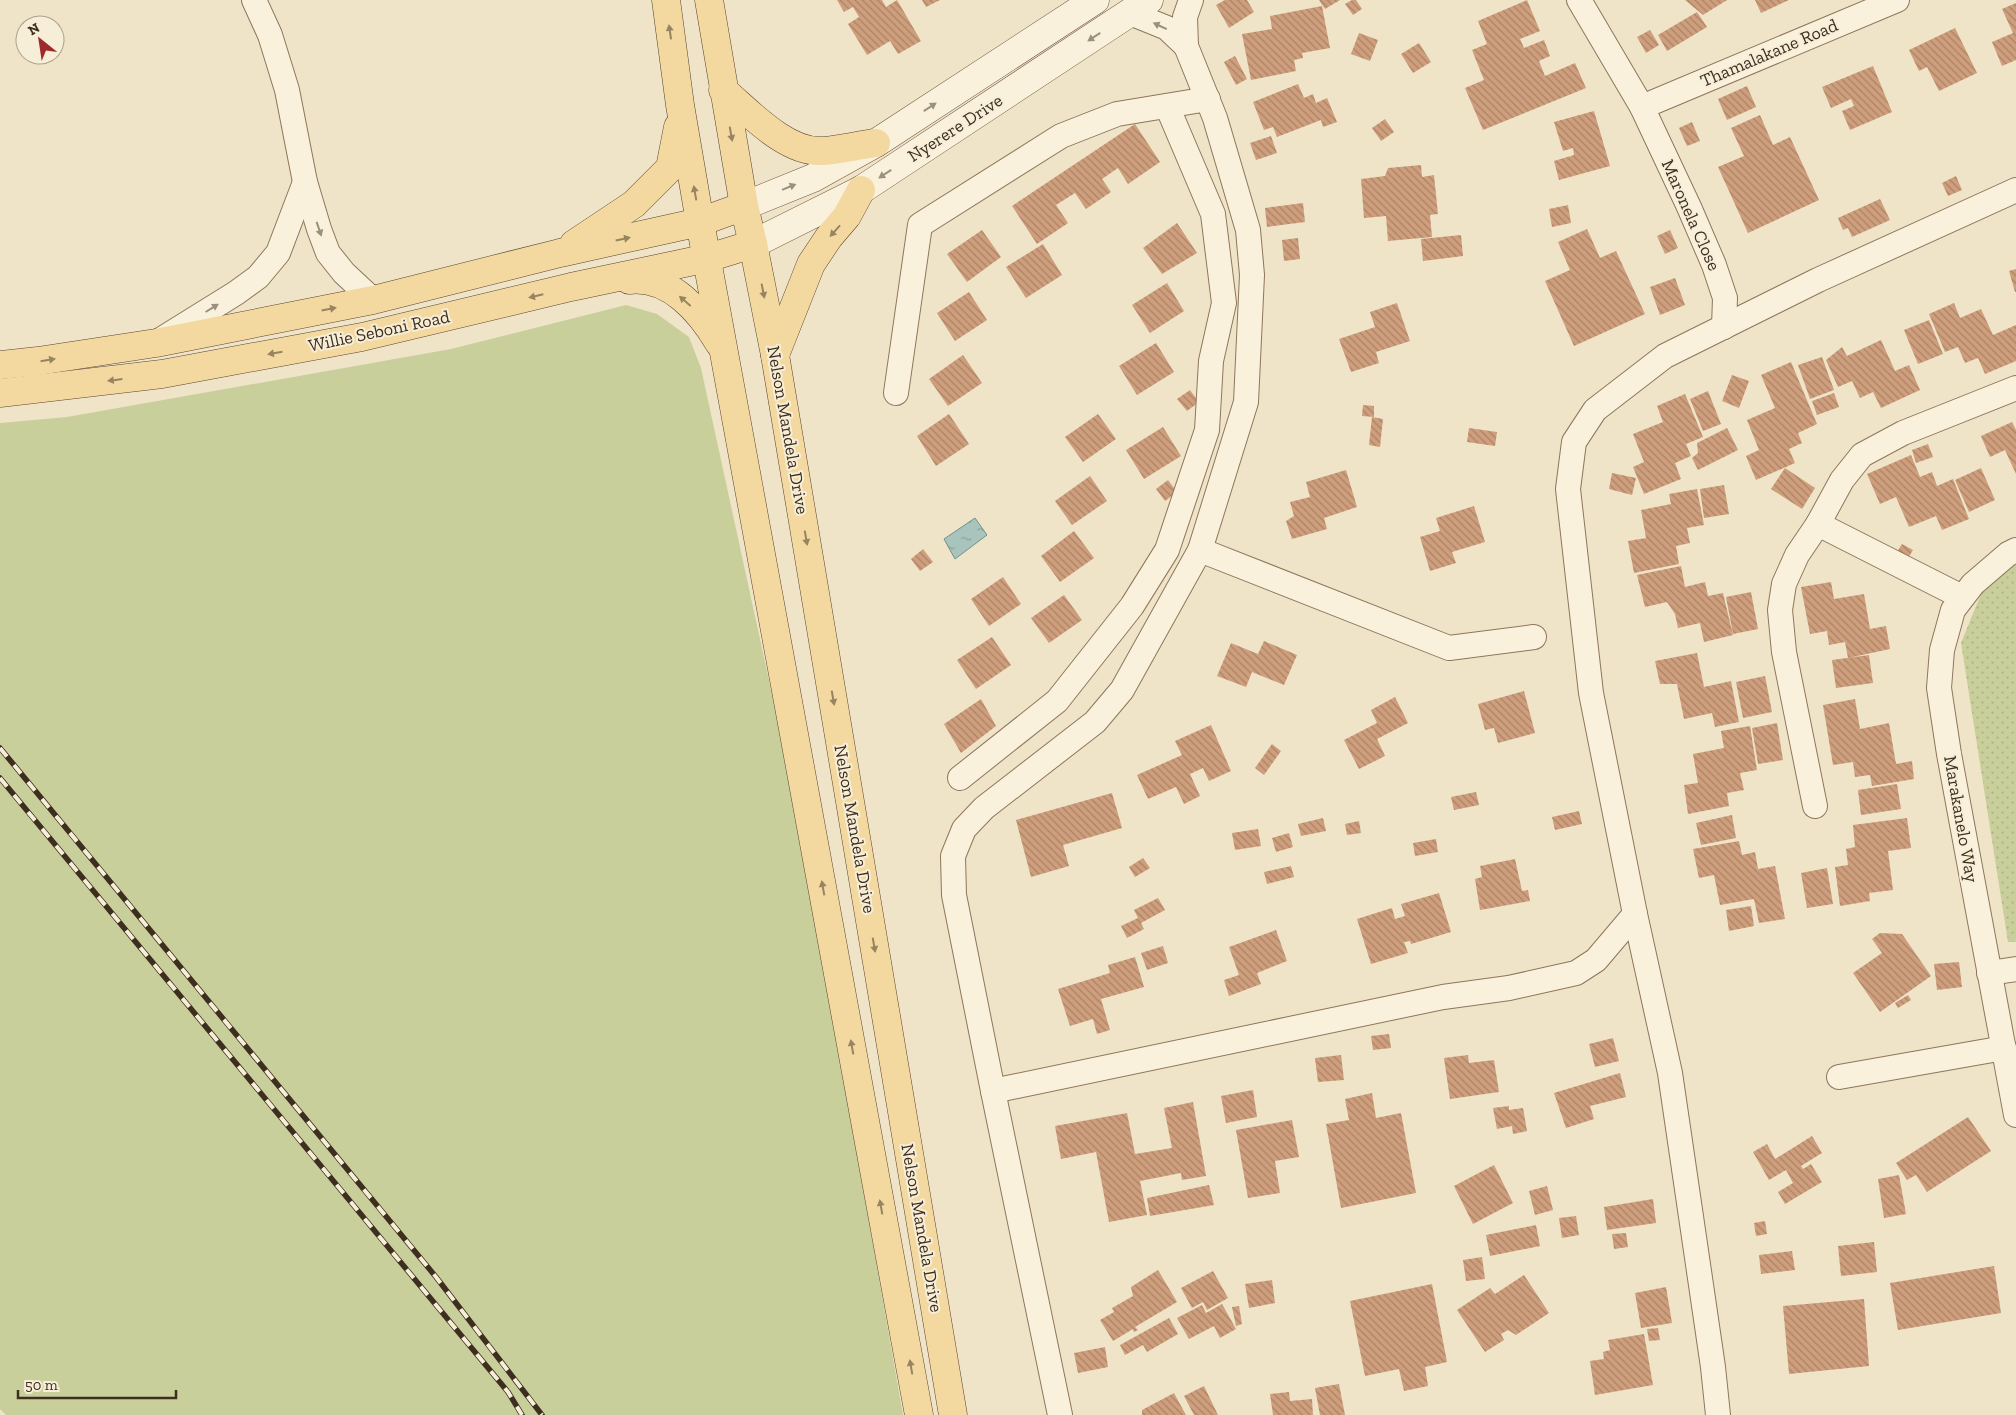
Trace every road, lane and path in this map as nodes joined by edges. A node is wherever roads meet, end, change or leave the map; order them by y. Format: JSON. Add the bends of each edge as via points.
{"nodes":[{"id":1,"x":254,"y":0,"type":"edge"},
{"id":2,"x":666,"y":0,"type":"edge"},
{"id":3,"x":708,"y":0,"type":"edge"},
{"id":4,"x":1095,"y":0,"type":"edge"},
{"id":5,"x":1191,"y":0,"type":"edge"},
{"id":6,"x":1580,"y":0,"type":"edge"},
{"id":7,"x":1896,"y":0,"type":"edge"},
{"id":8,"x":1139,"y":6,"type":"edge"},
{"id":9,"x":1186,"y":46,"type":"junction"},
{"id":10,"x":723,"y":90,"type":"junction"},
{"id":11,"x":1208,"y":99,"type":"junction"},
{"id":12,"x":680,"y":105,"type":"junction"},
{"id":13,"x":1166,"y":106,"type":"junction"},
{"id":14,"x":1642,"y":107,"type":"junction"},
{"id":15,"x":876,"y":143,"type":"junction"},
{"id":16,"x":305,"y":182,"type":"junction"},
{"id":17,"x":861,"y":190,"type":"junction"},
{"id":18,"x":2016,"y":190,"type":"edge"},
{"id":19,"x":744,"y":206,"type":"junction"},
{"id":20,"x":700,"y":222,"type":"junction"},
{"id":21,"x":754,"y":244,"type":"junction"},
{"id":22,"x":560,"y":253,"type":"junction"},
{"id":23,"x":708,"y":258,"type":"junction"},
{"id":24,"x":572,"y":287,"type":"junction"},
{"id":25,"x":373,"y":300,"type":"junction"},
{"id":26,"x":1724,"y":327,"type":"junction"},
{"id":27,"x":156,"y":343,"type":"junction"},
{"id":28,"x":725,"y":353,"type":"junction"},
{"id":29,"x":775,"y":355,"type":"junction"},
{"id":30,"x":0,"y":365,"type":"edge"},
{"id":31,"x":2016,"y":388,"type":"edge"},
{"id":32,"x":0,"y":393,"type":"edge"},
{"id":33,"x":896,"y":393,"type":"dead end"},
{"id":34,"x":1818,"y":524,"type":"junction"},
{"id":35,"x":1200,"y":550,"type":"junction"},
{"id":36,"x":2016,"y":550,"type":"edge"},
{"id":37,"x":1962,"y":597,"type":"junction"},
{"id":38,"x":1534,"y":637,"type":"dead end"},
{"id":39,"x":960,"y":778,"type":"dead end"},
{"id":40,"x":1815,"y":806,"type":"dead end"},
{"id":41,"x":1635,"y":914,"type":"junction"},
{"id":42,"x":2016,"y":969,"type":"edge"},
{"id":43,"x":1989,"y":974,"type":"junction"},
{"id":44,"x":2004,"y":1048,"type":"junction"},
{"id":45,"x":1839,"y":1077,"type":"dead end"},
{"id":46,"x":992,"y":1091,"type":"junction"},
{"id":47,"x":2016,"y":1115,"type":"edge"},
{"id":48,"x":920,"y":1415,"type":"edge"},
{"id":49,"x":953,"y":1415,"type":"edge"},
{"id":50,"x":1060,"y":1415,"type":"edge"},
{"id":51,"x":1718,"y":1415,"type":"edge"}],
"edges":[{"from":1,"to":16,"type":"street","via":[[270,35],[287,90]]},
{"from":12,"to":2,"type":"main road","one_way":true},
{"from":3,"to":10,"type":"main road","name":"Nelson Mandela Drive"},
{"from":15,"to":4,"type":"main road","name":"Nyerere Drive","one_way":true},
{"from":5,"to":9,"type":"street","via":[[1185,17]]},
{"from":6,"to":14,"type":"street","name":"Maronela Close"},
{"from":7,"to":14,"type":"street","name":"Thamalakane Road"},
{"from":9,"to":8,"type":"street","one_way":true},
{"from":8,"to":17,"type":"main road","name":"Nyerere Drive","one_way":true},
{"from":9,"to":11,"type":"street"},
{"from":10,"to":15,"type":"main road","via":[[767,128],[802,148],[821,151]]},
{"from":10,"to":19,"type":"main road","name":"Nelson Mandela Drive","one_way":true},
{"from":11,"to":13,"type":"street"},
{"from":11,"to":35,"type":"street","via":[[1248,230],[1252,275],[1246,402]]},
{"from":20,"to":12,"type":"main road","name":"Nelson Mandela Drive","one_way":true},
{"from":12,"to":22,"type":"main road","via":[[670,168],[634,204]]},
{"from":13,"to":33,"type":"street","via":[[1117,114],[1061,136],[920,225]]},
{"from":13,"to":39,"type":"street","via":[[1213,214],[1224,303],[1211,361],[1207,430],[1167,550],[1132,606],[1057,701]]},
{"from":14,"to":26,"type":"street","name":"Maronela Close","via":[[1714,265],[1725,298]]},
{"from":19,"to":15,"type":"main road","name":"Nyerere Drive","one_way":true,"via":[[813,178]]},
{"from":16,"to":25,"type":"street","one_way":true,"via":[[328,253]]},
{"from":27,"to":16,"type":"street","one_way":true,"via":[[258,277],[278,253]]},
{"from":17,"to":21,"type":"main road","name":"Nyerere Drive"},
{"from":17,"to":29,"type":"main road","one_way":true,"via":[[848,216],[811,264]]},
{"from":18,"to":26,"type":"street","via":[[1818,280]]},
{"from":19,"to":20,"type":"main road","name":"Willie Seboni Road"},
{"from":19,"to":21,"type":"main road","name":"Nelson Mandela Drive"},
{"from":22,"to":20,"type":"main road","name":"Willie Seboni Road","one_way":true},
{"from":20,"to":23,"type":"main road","name":"Nelson Mandela Drive"},
{"from":21,"to":23,"type":"main road","name":"Willie Seboni Road"},
{"from":21,"to":29,"type":"main road","name":"Nelson Mandela Drive","one_way":true},
{"from":22,"to":25,"type":"main road","name":"Willie Seboni Road"},
{"from":23,"to":24,"type":"main road","name":"Willie Seboni Road"},
{"from":23,"to":28,"type":"main road","name":"Nelson Mandela Drive"},
{"from":28,"to":24,"type":"main road","one_way":true,"via":[[701,316],[683,298],[660,283],[636,279]]},
{"from":24,"to":32,"type":"main road","name":"Willie Seboni Road","one_way":true,"via":[[362,337],[162,374]]},
{"from":27,"to":25,"type":"main road","name":"Willie Seboni Road","one_way":true},
{"from":26,"to":41,"type":"street","via":[[1665,356],[1595,410],[1574,442],[1568,489],[1592,693]]},
{"from":30,"to":27,"type":"main road","name":"Willie Seboni Road","one_way":true},
{"from":48,"to":28,"type":"main road","name":"Nelson Mandela Drive","one_way":true},
{"from":29,"to":49,"type":"main road","name":"Nelson Mandela Drive","one_way":true},
{"from":31,"to":34,"type":"street","via":[[1903,432],[1862,455],[1842,480]]},
{"from":34,"to":37,"type":"street"},
{"from":34,"to":40,"type":"street","via":[[1797,555],[1784,584],[1780,610],[1784,652]]},
{"from":35,"to":38,"type":"street","via":[[1449,648]]},
{"from":35,"to":46,"type":"street","via":[[1122,690],[1095,722],[984,808],[964,829],[953,856],[954,895]]},
{"from":36,"to":37,"type":"street","name":"Marakanelo Way","via":[[1973,584]]},
{"from":37,"to":43,"type":"street","name":"Marakanelo Way","via":[[1953,610],[1942,650],[1940,688],[1948,754]]},
{"from":41,"to":46,"type":"street","via":[[1596,960],[1576,973],[1509,988],[1443,997]]},
{"from":41,"to":51,"type":"street","via":[[1670,1073]]},
{"from":42,"to":43,"type":"street"},
{"from":43,"to":44,"type":"street","name":"Marakanelo Way"},
{"from":44,"to":45,"type":"street"},
{"from":44,"to":47,"type":"street","name":"Marakanelo Way"},
{"from":46,"to":50,"type":"street"}]}
